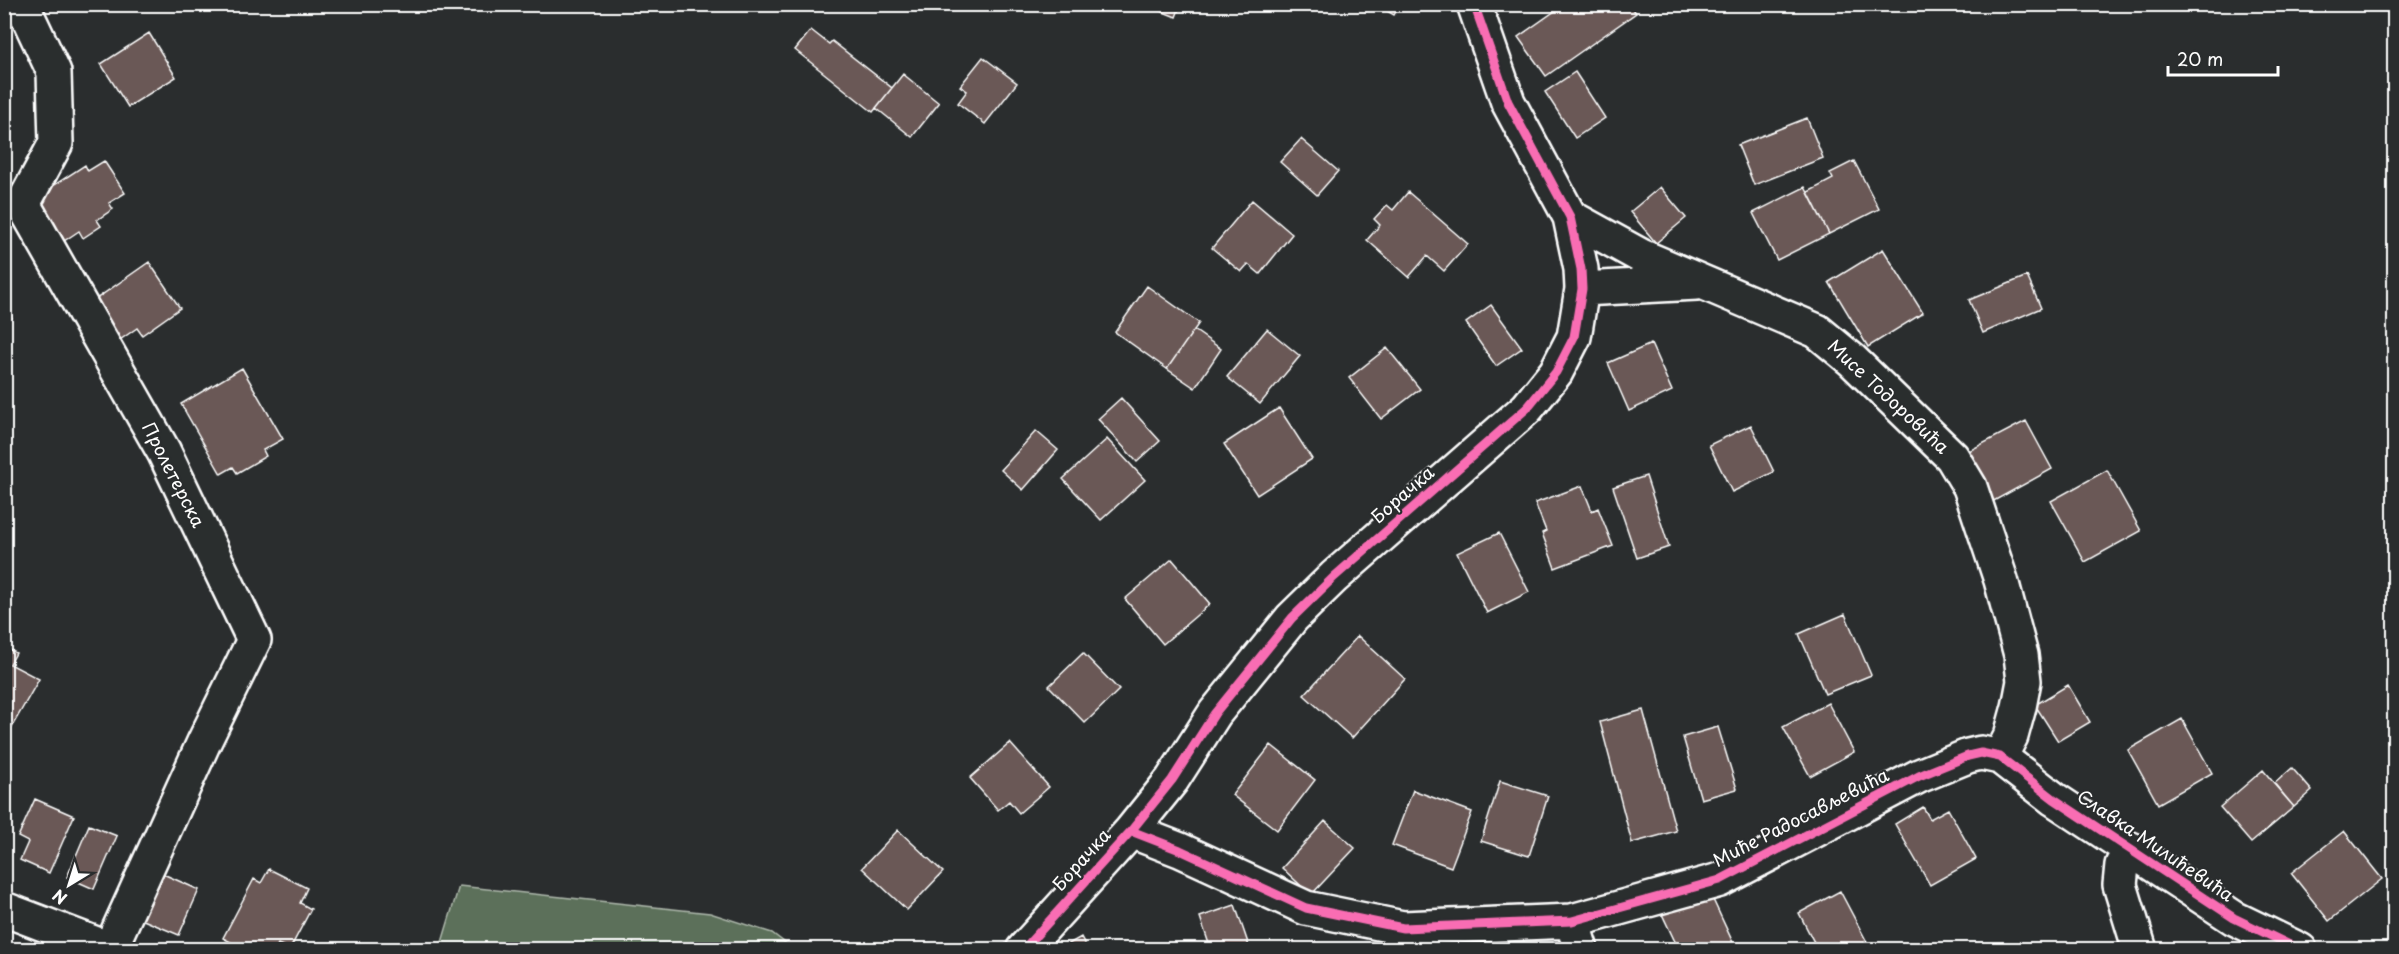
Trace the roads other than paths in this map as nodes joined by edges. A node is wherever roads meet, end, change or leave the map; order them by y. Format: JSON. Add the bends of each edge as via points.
{"nodes":[{"id":1,"x":22,"y":4,"type":"edge"},
{"id":2,"x":1474,"y":4,"type":"edge"},
{"id":3,"x":1570,"y":218,"type":"junction"},
{"id":4,"x":1704,"y":282,"type":"junction"},
{"id":5,"x":1582,"y":289,"type":"junction"},
{"id":6,"x":2000,"y":757,"type":"junction"},
{"id":7,"x":1131,"y":831,"type":"junction"},
{"id":8,"x":2131,"y":849,"type":"junction"},
{"id":9,"x":4,"y":909,"type":"edge"},
{"id":10,"x":1577,"y":935,"type":"edge"},
{"id":11,"x":111,"y":949,"type":"edge"},
{"id":12,"x":1023,"y":950,"type":"edge"},
{"id":13,"x":2140,"y":950,"type":"edge"},
{"id":14,"x":2300,"y":950,"type":"edge"}],
"edges":[{"from":1,"to":11,"type":"street","name":"Пролетерска","via":[[54,72],[56,143],[23,204],[164,452],[254,640]]},
{"from":2,"to":3,"type":"street","name":"Борачка","via":[[1508,102]]},
{"from":3,"to":4,"type":"street","name":"Мисе Тодоровића","via":[[1641,256]]},
{"from":3,"to":5,"type":"street","name":"Борачка"},
{"from":4,"to":5,"type":"street"},
{"from":4,"to":6,"type":"street","name":"Мисе Тодоровића","via":[[1817,331],[1913,417],[1952,457],[1971,487],[2001,580],[2024,681],[2011,736]]},
{"from":5,"to":7,"type":"street","name":"Борачка","via":[[1574,337],[1556,372],[1527,408],[1292,618],[1215,712],[1172,780]]},
{"from":6,"to":8,"type":"street","name":"Славка Милићевића","via":[[2054,799]]},
{"from":6,"to":10,"type":"street","name":"Миће Радосављевића","via":[[1981,753],[1968,756],[1919,776],[1720,880]]},
{"from":7,"to":10,"type":"street","name":"Миће Радосављевића","via":[[1305,908],[1403,928]]},
{"from":7,"to":12,"type":"street","name":"Борачка"},
{"from":8,"to":13,"type":"street","via":[[2122,865],[2120,885]]},
{"from":8,"to":14,"type":"street","name":"Славка Милићевића","via":[[2234,918]]},
{"from":9,"to":11,"type":"street"}]}
